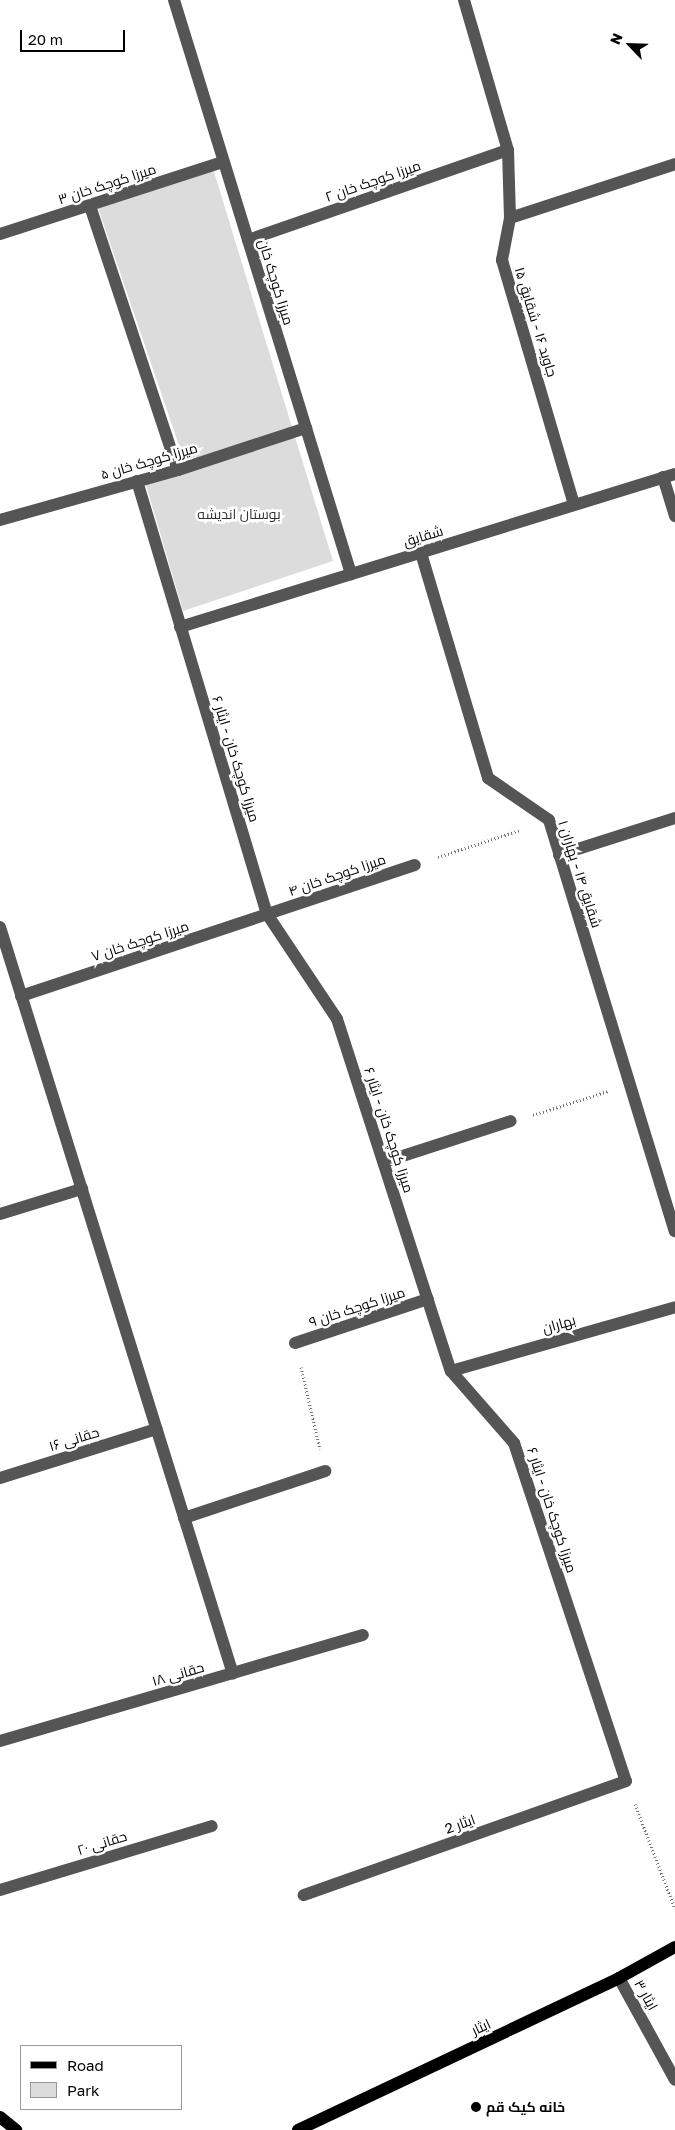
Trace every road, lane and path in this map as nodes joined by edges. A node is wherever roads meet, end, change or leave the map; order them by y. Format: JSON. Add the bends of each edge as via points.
{"nodes":[{"id":1,"x":174,"y":0,"type":"edge"},
{"id":2,"x":464,"y":0,"type":"edge"},
{"id":3,"x":508,"y":150,"type":"junction"},
{"id":4,"x":224,"y":162,"type":"junction"},
{"id":5,"x":675,"y":164,"type":"edge"},
{"id":6,"x":90,"y":206,"type":"junction"},
{"id":7,"x":510,"y":218,"type":"junction"},
{"id":8,"x":0,"y":234,"type":"edge"},
{"id":9,"x":248,"y":240,"type":"junction"},
{"id":10,"x":306,"y":428,"type":"junction"},
{"id":11,"x":178,"y":470,"type":"junction"},
{"id":12,"x":669,"y":475,"type":"edge"},
{"id":13,"x":137,"y":481,"type":"junction"},
{"id":14,"x":574,"y":504,"type":"junction"},
{"id":15,"x":675,"y":516,"type":"edge"},
{"id":16,"x":0,"y":520,"type":"edge"},
{"id":17,"x":421,"y":553,"type":"junction"},
{"id":18,"x":351,"y":574,"type":"junction"},
{"id":19,"x":180,"y":627,"type":"junction"},
{"id":20,"x":675,"y":818,"type":"edge"},
{"id":21,"x":549,"y":820,"type":"junction"},
{"id":22,"x":559,"y":855,"type":"junction"},
{"id":23,"x":415,"y":865,"type":"joint"},
{"id":24,"x":268,"y":914,"type":"junction"},
{"id":25,"x":0,"y":927,"type":"edge"},
{"id":26,"x":6,"y":966,"type":"edge"},
{"id":27,"x":21,"y":996,"type":"junction"},
{"id":28,"x":630,"y":1084,"type":"junction"},
{"id":29,"x":511,"y":1122,"type":"joint"},
{"id":30,"x":384,"y":1162,"type":"junction"},
{"id":31,"x":82,"y":1189,"type":"junction"},
{"id":32,"x":0,"y":1214,"type":"edge"},
{"id":33,"x":675,"y":1231,"type":"edge"},
{"id":34,"x":428,"y":1299,"type":"junction"},
{"id":35,"x":675,"y":1307,"type":"edge"},
{"id":36,"x":295,"y":1343,"type":"joint"},
{"id":37,"x":451,"y":1371,"type":"junction"},
{"id":38,"x":156,"y":1429,"type":"junction"},
{"id":39,"x":325,"y":1471,"type":"joint"},
{"id":40,"x":0,"y":1478,"type":"edge"},
{"id":41,"x":184,"y":1518,"type":"junction"},
{"id":42,"x":363,"y":1635,"type":"dead end"},
{"id":43,"x":233,"y":1674,"type":"junction"},
{"id":44,"x":0,"y":1741,"type":"edge"},
{"id":45,"x":626,"y":1781,"type":"junction"},
{"id":46,"x":212,"y":1826,"type":"dead end"},
{"id":47,"x":0,"y":1890,"type":"edge"},
{"id":48,"x":304,"y":1895,"type":"dead end"},
{"id":49,"x":675,"y":1909,"type":"edge"},
{"id":50,"x":675,"y":1947,"type":"edge"},
{"id":51,"x":620,"y":1978,"type":"junction"},
{"id":52,"x":675,"y":2080,"type":"edge"},
{"id":53,"x":0,"y":2118,"type":"edge"},
{"id":54,"x":16,"y":2130,"type":"edge"},
{"id":55,"x":298,"y":2130,"type":"edge"}],
"edges":[{"from":1,"to":4,"type":"street","name":"میرزا کوچک خان"},
{"from":2,"to":3,"type":"street","name":"جاوید ۱۶ - شقایق ۱۵"},
{"from":3,"to":7,"type":"street","name":"جاوید ۱۶ - شقایق ۱۵"},
{"from":3,"to":9,"type":"street","name":"میرزا کوچک خان ۲"},
{"from":4,"to":6,"type":"street","name":"میرزا کوچک خان ۳"},
{"from":4,"to":9,"type":"street","name":"میرزا کوچک خان"},
{"from":5,"to":7,"type":"street"},
{"from":6,"to":8,"type":"street","name":"میرزا کوچک خان ۳"},
{"from":6,"to":11,"type":"street"},
{"from":7,"to":14,"type":"street","name":"جاوید ۱۶ - شقایق ۱۵","via":[[502,260]]},
{"from":9,"to":10,"type":"street","name":"میرزا کوچک خان"},
{"from":10,"to":11,"type":"street","name":"میرزا کوچک خان ۵"},
{"from":10,"to":18,"type":"street","name":"میرزا کوچک خان"},
{"from":11,"to":13,"type":"street","name":"میرزا کوچک خان ۵"},
{"from":12,"to":14,"type":"street","name":"شقایق"},
{"from":12,"to":15,"type":"street"},
{"from":13,"to":16,"type":"street","name":"میرزا کوچک خان ۵"},
{"from":13,"to":19,"type":"street","name":"میرزا کوچک خان - ایثار ۶"},
{"from":14,"to":17,"type":"street","name":"شقایق"},
{"from":17,"to":18,"type":"street","name":"شقایق"},
{"from":17,"to":21,"type":"street","name":"شقایق ۱۴ - بهاران ۱","via":[[488,778]]},
{"from":18,"to":19,"type":"street","name":"شقایق"},
{"from":19,"to":24,"type":"street","name":"میرزا کوچک خان - ایثار ۶"},
{"from":20,"to":22,"type":"street"},
{"from":21,"to":22,"type":"street","name":"شقایق ۱۴ - بهاران ۱"},
{"from":21,"to":23,"type":"path"},
{"from":22,"to":28,"type":"street","name":"شقایق ۱۴ - بهاران ۱"},
{"from":23,"to":24,"type":"street","name":"میرزا کوچک خان ۴"},
{"from":24,"to":27,"type":"street","name":"میرزا کوچک خان ۷"},
{"from":24,"to":30,"type":"street","name":"میرزا کوچک خان - ایثار ۶","via":[[337,1019]]},
{"from":25,"to":26,"type":"street"},
{"from":26,"to":27,"type":"street"},
{"from":27,"to":31,"type":"street"},
{"from":28,"to":29,"type":"path"},
{"from":28,"to":33,"type":"street","name":"شقایق ۱۴ - بهاران ۱"},
{"from":29,"to":30,"type":"street"},
{"from":30,"to":34,"type":"street","name":"میرزا کوچک خان - ایثار ۶"},
{"from":31,"to":32,"type":"street"},
{"from":31,"to":38,"type":"street"},
{"from":34,"to":36,"type":"street","name":"میرزا کوچک خان ۹"},
{"from":34,"to":37,"type":"street","name":"میرزا کوچک خان - ایثار ۶"},
{"from":35,"to":37,"type":"street","name":"بهاران"},
{"from":36,"to":39,"type":"path"},
{"from":37,"to":45,"type":"street","name":"میرزا کوچک خان - ایثار ۶","via":[[514,1443]]},
{"from":38,"to":40,"type":"street","name":"حقانی ۱۶"},
{"from":38,"to":41,"type":"street"},
{"from":39,"to":41,"type":"street"},
{"from":41,"to":43,"type":"street"},
{"from":42,"to":43,"type":"street","name":"حقانی ۱۸"},
{"from":43,"to":44,"type":"street","name":"حقانی ۱۸"},
{"from":45,"to":48,"type":"street","name":"ایثار 2"},
{"from":45,"to":49,"type":"path"},
{"from":46,"to":47,"type":"street","name":"حقانی ۲۰"},
{"from":50,"to":51,"type":"main road","name":"ایثار"},
{"from":51,"to":52,"type":"street","name":"ایثار ۳"},
{"from":51,"to":55,"type":"main road","name":"ایثار"},
{"from":53,"to":54,"type":"main road"}]}
